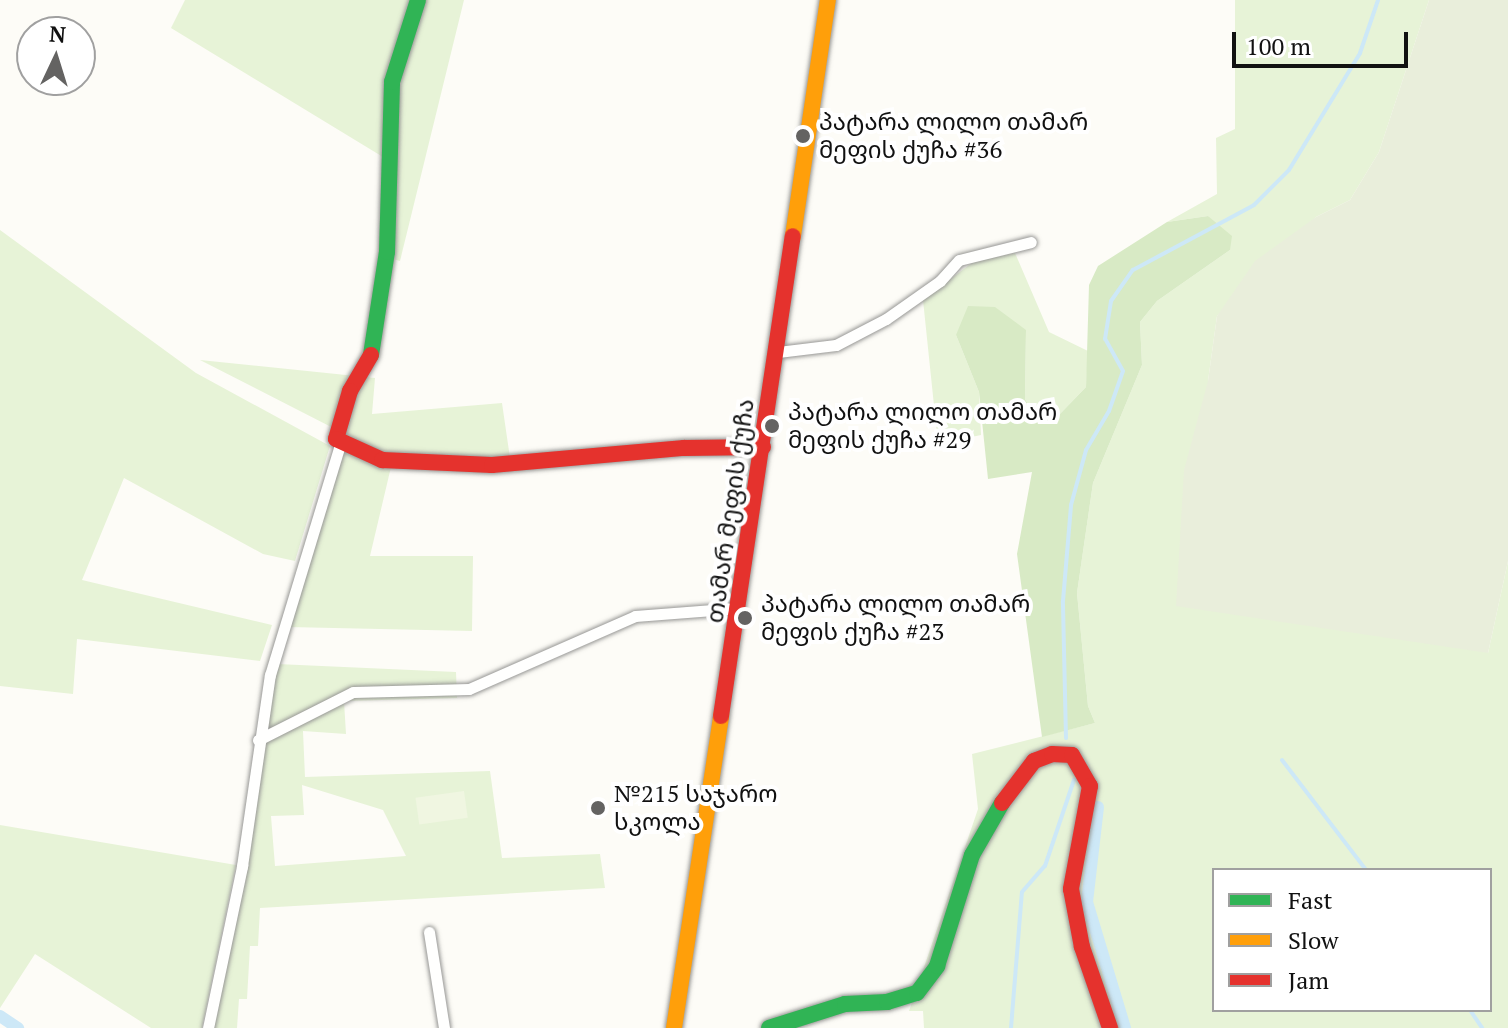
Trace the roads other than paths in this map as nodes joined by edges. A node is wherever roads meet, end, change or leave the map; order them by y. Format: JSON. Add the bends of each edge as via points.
{"nodes":[{"id":1,"x":418,"y":0,"type":"edge"},
{"id":2,"x":828,"y":0,"type":"edge"},
{"id":3,"x":1031,"y":242,"type":"dead end"},
{"id":4,"x":778,"y":352,"type":"junction"},
{"id":5,"x":338,"y":440,"type":"junction"},
{"id":6,"x":763,"y":447,"type":"junction"},
{"id":7,"x":739,"y":608,"type":"junction"},
{"id":8,"x":258,"y":740,"type":"junction"},
{"id":9,"x":429,"y":932,"type":"dead end"},
{"id":10,"x":208,"y":1028,"type":"edge"},
{"id":11,"x":444,"y":1028,"type":"edge"},
{"id":12,"x":674,"y":1028,"type":"edge"},
{"id":13,"x":769,"y":1028,"type":"edge"},
{"id":14,"x":1110,"y":1028,"type":"edge"}],
"edges":[{"from":1,"to":5,"type":"street","via":[[392,82],[387,252],[377,333],[368,367],[350,391]]},
{"from":2,"to":4,"type":"street","name":"თამარ მეფის ქუჩა"},
{"from":3,"to":4,"type":"street","via":[[959,260],[940,281],[886,319],[836,345]]},
{"from":4,"to":6,"type":"street","name":"თამარ მეფის ქუჩა"},
{"from":5,"to":6,"type":"street","via":[[382,460],[492,465],[684,448]]},
{"from":5,"to":8,"type":"street","via":[[283,624]]},
{"from":6,"to":7,"type":"street","name":"თამარ მეფის ქუჩა"},
{"from":7,"to":8,"type":"street","via":[[635,616],[469,689],[353,692]]},
{"from":7,"to":12,"type":"street","name":"თამარ მეფის ქუჩა"},
{"from":8,"to":10,"type":"street","via":[[242,866]]},
{"from":9,"to":11,"type":"street"},
{"from":13,"to":14,"type":"street","via":[[845,1004],[887,1002],[917,993],[937,966],[972,855],[992,816],[1034,761],[1052,754],[1072,755],[1090,786],[1071,889],[1082,947]]}]}
